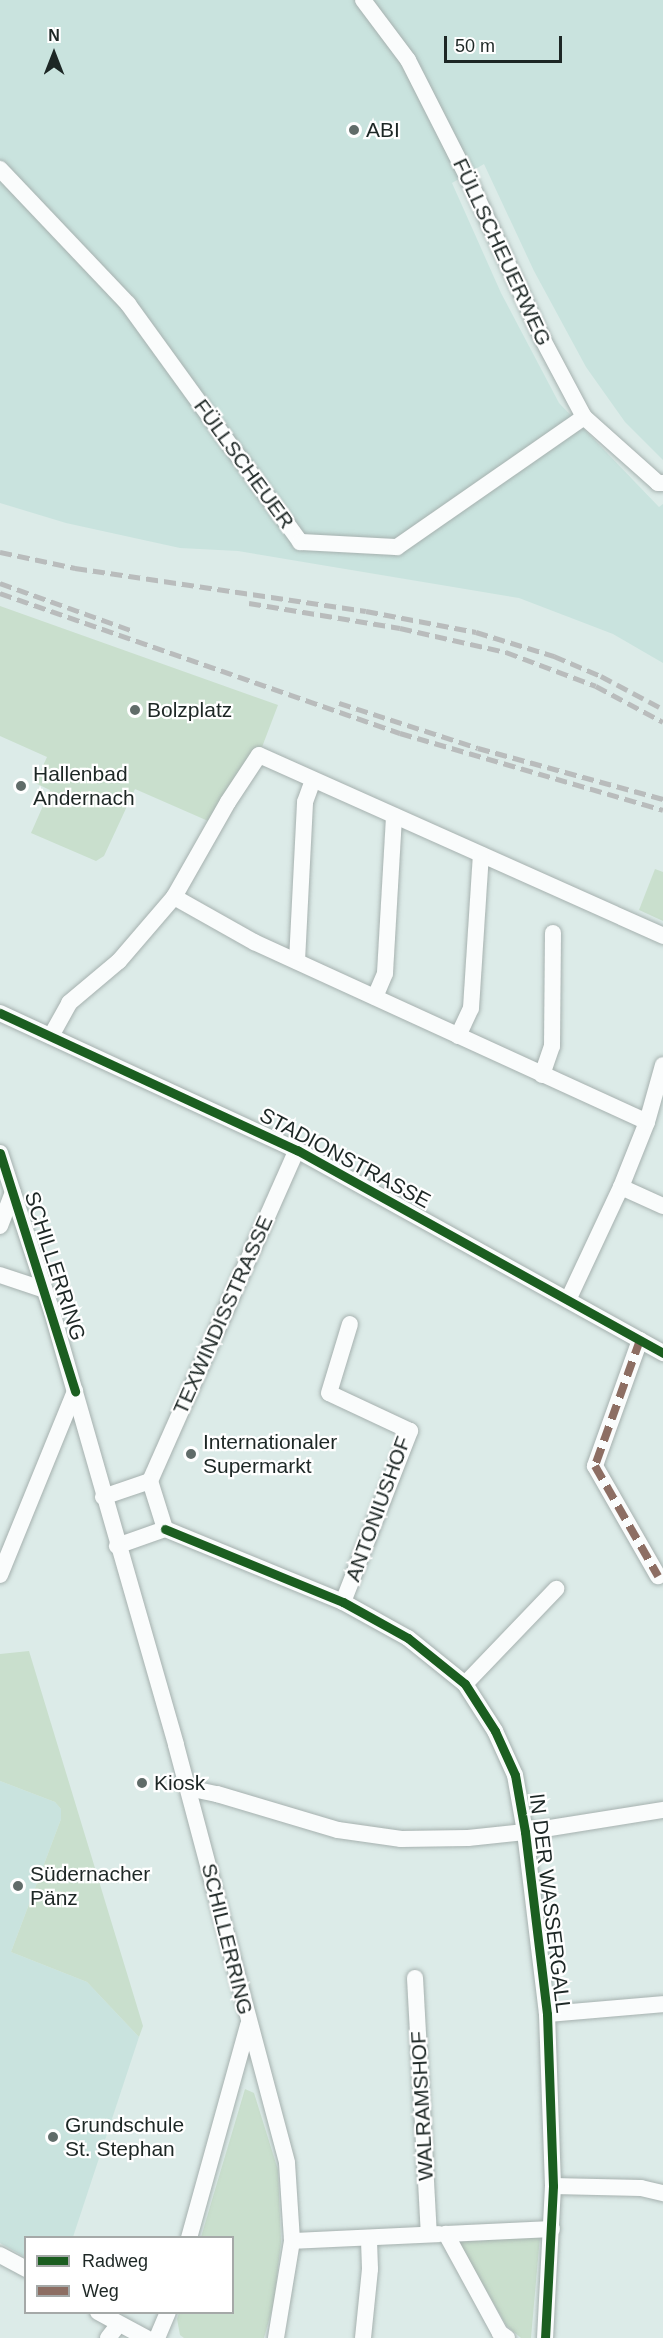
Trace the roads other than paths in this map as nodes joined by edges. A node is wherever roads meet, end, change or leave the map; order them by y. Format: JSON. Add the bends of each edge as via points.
{"nodes":[{"id":1,"x":363,"y":0,"type":"edge"},
{"id":2,"x":0,"y":169,"type":"edge"},
{"id":3,"x":584,"y":417,"type":"junction"},
{"id":4,"x":663,"y":483,"type":"edge"},
{"id":5,"x":313,"y":780,"type":"junction"},
{"id":6,"x":394,"y":816,"type":"junction"},
{"id":7,"x":481,"y":855,"type":"junction"},
{"id":8,"x":174,"y":897,"type":"junction"},
{"id":9,"x":553,"y":933,"type":"dead end"},
{"id":10,"x":663,"y":936,"type":"edge"},
{"id":11,"x":297,"y":961,"type":"junction"},
{"id":12,"x":375,"y":997,"type":"junction"},
{"id":13,"x":0,"y":1013,"type":"edge"},
{"id":14,"x":51,"y":1036,"type":"junction"},
{"id":15,"x":458,"y":1036,"type":"junction"},
{"id":16,"x":663,"y":1065,"type":"edge"},
{"id":17,"x":542,"y":1075,"type":"junction"},
{"id":18,"x":654,"y":1115,"type":"edge"},
{"id":19,"x":297,"y":1150,"type":"junction"},
{"id":20,"x":0,"y":1153,"type":"edge"},
{"id":21,"x":621,"y":1187,"type":"junction"},
{"id":22,"x":13,"y":1192,"type":"junction"},
{"id":23,"x":663,"y":1206,"type":"edge"},
{"id":24,"x":0,"y":1226,"type":"edge"},
{"id":25,"x":0,"y":1275,"type":"edge"},
{"id":26,"x":45,"y":1290,"type":"junction"},
{"id":27,"x":568,"y":1300,"type":"junction"},
{"id":28,"x":350,"y":1324,"type":"dead end"},
{"id":29,"x":640,"y":1340,"type":"junction"},
{"id":30,"x":663,"y":1353,"type":"edge"},
{"id":31,"x":75,"y":1391,"type":"junction"},
{"id":32,"x":150,"y":1481,"type":"junction"},
{"id":33,"x":103,"y":1497,"type":"junction"},
{"id":34,"x":165,"y":1529,"type":"junction"},
{"id":35,"x":117,"y":1546,"type":"junction"},
{"id":36,"x":0,"y":1575,"type":"edge"},
{"id":37,"x":658,"y":1576,"type":"dead end"},
{"id":38,"x":556,"y":1589,"type":"dead end"},
{"id":39,"x":343,"y":1602,"type":"junction"},
{"id":40,"x":465,"y":1684,"type":"junction"},
{"id":41,"x":188,"y":1788,"type":"junction"},
{"id":42,"x":663,"y":1810,"type":"edge"},
{"id":43,"x":525,"y":1832,"type":"junction"},
{"id":44,"x":415,"y":1978,"type":"dead end"},
{"id":45,"x":663,"y":2004,"type":"edge"},
{"id":46,"x":548,"y":2013,"type":"junction"},
{"id":47,"x":248,"y":2023,"type":"junction"},
{"id":48,"x":553,"y":2186,"type":"junction"},
{"id":49,"x":663,"y":2193,"type":"edge"},
{"id":50,"x":552,"y":2229,"type":"junction"},
{"id":51,"x":438,"y":2234,"type":"junction"},
{"id":52,"x":190,"y":2236,"type":"edge"},
{"id":53,"x":369,"y":2238,"type":"junction"},
{"id":54,"x":292,"y":2241,"type":"junction"},
{"id":55,"x":0,"y":2256,"type":"edge"},
{"id":56,"x":24,"y":2268,"type":"edge"},
{"id":57,"x":99,"y":2314,"type":"edge"},
{"id":58,"x":168,"y":2314,"type":"edge"},
{"id":59,"x":113,"y":2332,"type":"edge"},
{"id":60,"x":146,"y":2338,"type":"edge"},
{"id":61,"x":157,"y":2338,"type":"edge"},
{"id":62,"x":276,"y":2338,"type":"edge"},
{"id":63,"x":363,"y":2338,"type":"edge"},
{"id":64,"x":507,"y":2338,"type":"edge"},
{"id":65,"x":545,"y":2338,"type":"edge"}],
"edges":[{"from":1,"to":3,"type":"street","name":"FÜLLSCHEUERWEG","via":[[408,60]]},
{"from":2,"to":3,"type":"street","name":"FÜLLSCHEUER","via":[[128,304],[300,542],[397,547]]},
{"from":3,"to":4,"type":"street","name":"FÜLLSCHEUERWEG","via":[[658,483]]},
{"from":5,"to":6,"type":"street"},
{"from":5,"to":8,"type":"street","via":[[259,755]]},
{"from":5,"to":11,"type":"street","via":[[305,802]]},
{"from":6,"to":7,"type":"street"},
{"from":6,"to":12,"type":"street","via":[[385,973]]},
{"from":7,"to":10,"type":"street"},
{"from":7,"to":15,"type":"street","via":[[471,1008]]},
{"from":8,"to":11,"type":"street"},
{"from":8,"to":14,"type":"street","via":[[119,961],[69,1003]]},
{"from":9,"to":17,"type":"street","via":[[552,1046]]},
{"from":11,"to":12,"type":"street"},
{"from":12,"to":15,"type":"street"},
{"from":13,"to":14,"type":"street","name":"STADIONSTRASSE"},
{"from":14,"to":19,"type":"street","name":"STADIONSTRASSE"},
{"from":15,"to":17,"type":"street"},
{"from":16,"to":18,"type":"street"},
{"from":17,"to":18,"type":"street"},
{"from":18,"to":21,"type":"street"},
{"from":19,"to":27,"type":"street","name":"STADIONSTRASSE"},
{"from":19,"to":32,"type":"street","name":"TEXWINDISSTRASSE"},
{"from":20,"to":22,"type":"street","name":"SCHILLERRING"},
{"from":21,"to":23,"type":"street"},
{"from":21,"to":27,"type":"street"},
{"from":22,"to":24,"type":"street"},
{"from":22,"to":26,"type":"street","name":"SCHILLERRING"},
{"from":25,"to":26,"type":"street"},
{"from":26,"to":31,"type":"street","name":"SCHILLERRING"},
{"from":27,"to":29,"type":"street","name":"STADIONSTRASSE"},
{"from":28,"to":39,"type":"street","name":"ANTONIUSHOF","via":[[329,1393],[410,1431]]},
{"from":29,"to":30,"type":"street","name":"STADIONSTRASSE"},
{"from":29,"to":37,"type":"street","via":[[596,1466]]},
{"from":31,"to":33,"type":"street","name":"SCHILLERRING"},
{"from":31,"to":36,"type":"street"},
{"from":32,"to":33,"type":"street"},
{"from":32,"to":34,"type":"street"},
{"from":33,"to":35,"type":"street","name":"SCHILLERRING"},
{"from":34,"to":35,"type":"street"},
{"from":34,"to":39,"type":"street","name":"IN DER WASSERGALL"},
{"from":35,"to":41,"type":"street","name":"SCHILLERRING"},
{"from":38,"to":40,"type":"street"},
{"from":39,"to":40,"type":"street","name":"IN DER WASSERGALL","via":[[408,1638]]},
{"from":40,"to":43,"type":"street","name":"IN DER WASSERGALL","via":[[495,1731],[515,1775]]},
{"from":41,"to":43,"type":"street","via":[[338,1830],[401,1839]]},
{"from":41,"to":47,"type":"street","name":"SCHILLERRING"},
{"from":42,"to":43,"type":"street"},
{"from":43,"to":46,"type":"street","name":"IN DER WASSERGALL"},
{"from":44,"to":51,"type":"street","name":"WALRAMSHOF"},
{"from":45,"to":46,"type":"street"},
{"from":46,"to":48,"type":"street","name":"IN DER WASSERGALL"},
{"from":47,"to":52,"type":"street"},
{"from":47,"to":54,"type":"street","name":"SCHILLERRING","via":[[287,2163]]},
{"from":48,"to":49,"type":"street","via":[[641,2188]]},
{"from":48,"to":50,"type":"street","name":"IN DER WASSERGALL"},
{"from":50,"to":51,"type":"street"},
{"from":50,"to":65,"type":"street","name":"IN DER WASSERGALL"},
{"from":51,"to":53,"type":"street"},
{"from":51,"to":64,"type":"street"},
{"from":53,"to":54,"type":"street"},
{"from":53,"to":63,"type":"street"},
{"from":54,"to":62,"type":"street","name":"SCHILLERRING"},
{"from":55,"to":56,"type":"street"},
{"from":57,"to":59,"type":"street"},
{"from":58,"to":61,"type":"street"},
{"from":59,"to":60,"type":"street"}]}
